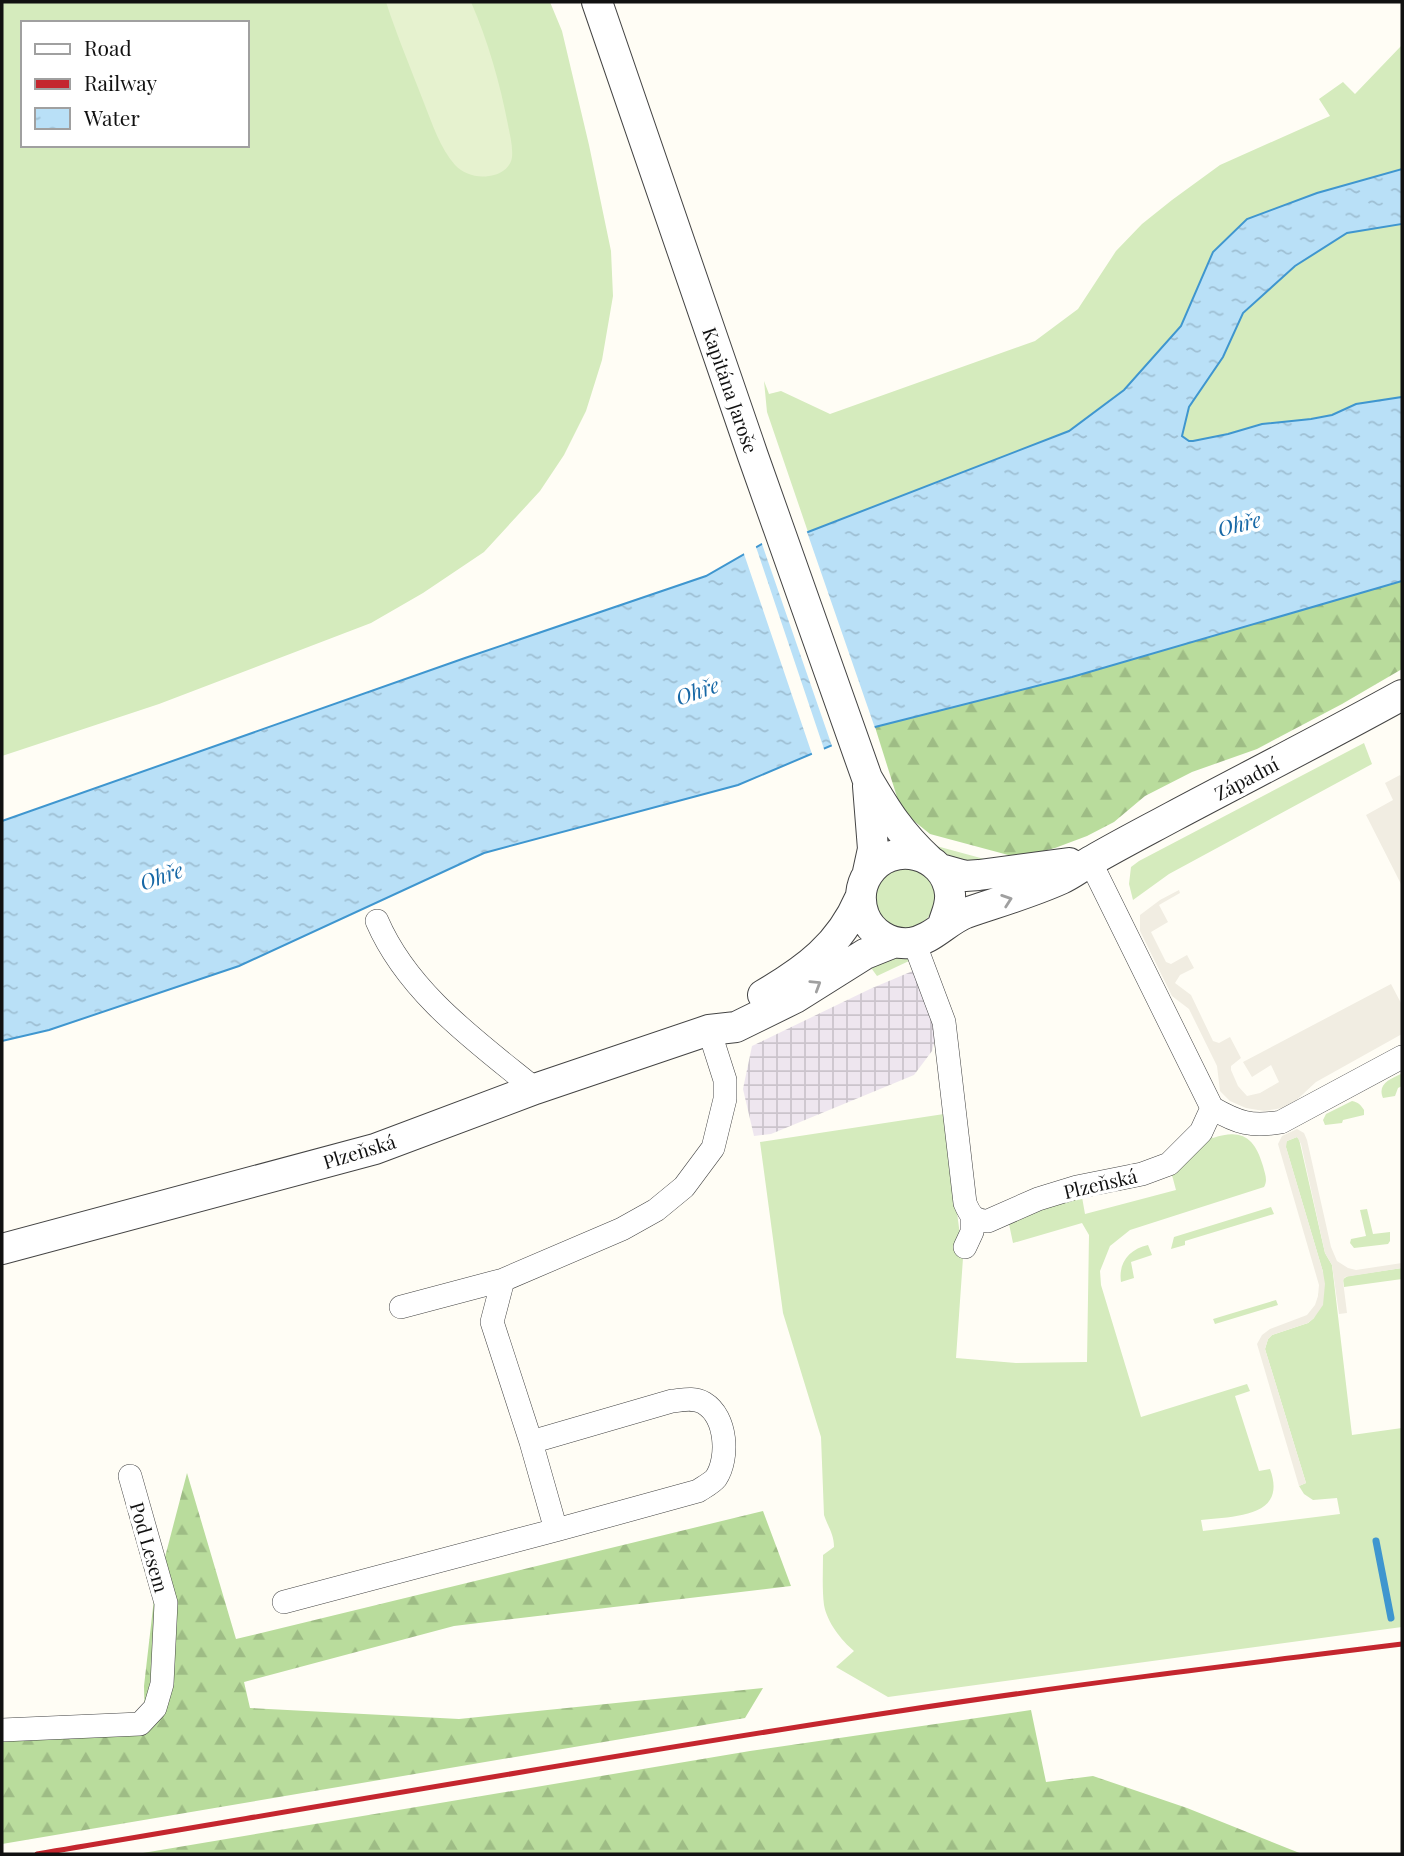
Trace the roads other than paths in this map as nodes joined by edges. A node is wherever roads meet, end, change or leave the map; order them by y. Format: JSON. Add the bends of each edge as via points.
{"nodes":[{"id":1,"x":597,"y":2,"type":"edge"},
{"id":2,"x":1402,"y":695,"type":"edge"},
{"id":3,"x":867,"y":778,"type":"junction"},
{"id":4,"x":1090,"y":861,"type":"junction"},
{"id":5,"x":935,"y":865,"type":"junction"},
{"id":6,"x":864,"y":885,"type":"junction"},
{"id":7,"x":377,"y":922,"type":"dead end"},
{"id":8,"x":943,"y":925,"type":"junction"},
{"id":9,"x":904,"y":942,"type":"junction"},
{"id":10,"x":709,"y":1030,"type":"junction"},
{"id":11,"x":1402,"y":1057,"type":"edge"},
{"id":12,"x":535,"y":1089,"type":"junction"},
{"id":13,"x":1212,"y":1108,"type":"junction"},
{"id":14,"x":972,"y":1217,"type":"junction"},
{"id":15,"x":965,"y":1247,"type":"dead end"},
{"id":16,"x":2,"y":1249,"type":"edge"},
{"id":17,"x":503,"y":1280,"type":"junction"},
{"id":18,"x":401,"y":1307,"type":"dead end"},
{"id":19,"x":531,"y":1442,"type":"junction"},
{"id":20,"x":130,"y":1476,"type":"dead end"},
{"id":21,"x":556,"y":1530,"type":"junction"},
{"id":22,"x":284,"y":1602,"type":"dead end"},
{"id":23,"x":2,"y":1730,"type":"edge"}],
"edges":[{"from":1,"to":3,"type":"street","name":"Kapitána Jaroše"},
{"from":2,"to":4,"type":"street","name":"Západní"},
{"from":3,"to":5,"type":"street","name":"Kapitána Jaroše","via":[[901,832]]},
{"from":3,"to":6,"type":"street","name":"Kapitána Jaroše","via":[[873,849]]},
{"from":4,"to":5,"type":"street","name":"Západní","via":[[979,876]]},
{"from":8,"to":4,"type":"street","name":"Západní","one_way":true,"via":[[1063,878]]},
{"from":4,"to":13,"type":"street"},
{"from":5,"to":6,"type":"street","via":[[910,853],[896,854],[883,859]]},
{"from":5,"to":8,"type":"street","via":[[950,894]]},
{"from":6,"to":9,"type":"street","via":[[863,912],[869,924],[878,933]]},
{"from":6,"to":10,"type":"street","name":"Plzeňská","via":[[850,922],[821,955]]},
{"from":7,"to":12,"type":"street","via":[[412,978],[438,1007]]},
{"from":8,"to":9,"type":"street","via":[[926,938]]},
{"from":10,"to":9,"type":"street","name":"Plzeňská","one_way":true,"via":[[736,1027],[795,998],[865,954]]},
{"from":9,"to":14,"type":"street","via":[[944,1022],[965,1203]]},
{"from":10,"to":12,"type":"street","name":"Plzeňská"},
{"from":10,"to":17,"type":"street","via":[[725,1080],[725,1099],[713,1148],[684,1187],[622,1229]]},
{"from":11,"to":13,"type":"street","via":[[1281,1122],[1262,1125],[1233,1120]]},
{"from":12,"to":16,"type":"street","name":"Plzeňská","via":[[375,1149]]},
{"from":13,"to":14,"type":"street","name":"Plzeňská","via":[[1201,1132],[1169,1164],[1038,1199],[988,1221]]},
{"from":14,"to":15,"type":"street"},
{"from":17,"to":18,"type":"street"},
{"from":17,"to":19,"type":"street","via":[[492,1322]]},
{"from":19,"to":21,"type":"street"},
{"from":19,"to":21,"type":"street","via":[[690,1399],[705,1403],[720,1425],[721,1464],[715,1479],[698,1491]]},
{"from":20,"to":23,"type":"street","name":"Pod Lesem","via":[[166,1603],[162,1684],[155,1708],[140,1724]]},
{"from":21,"to":22,"type":"street"}]}
